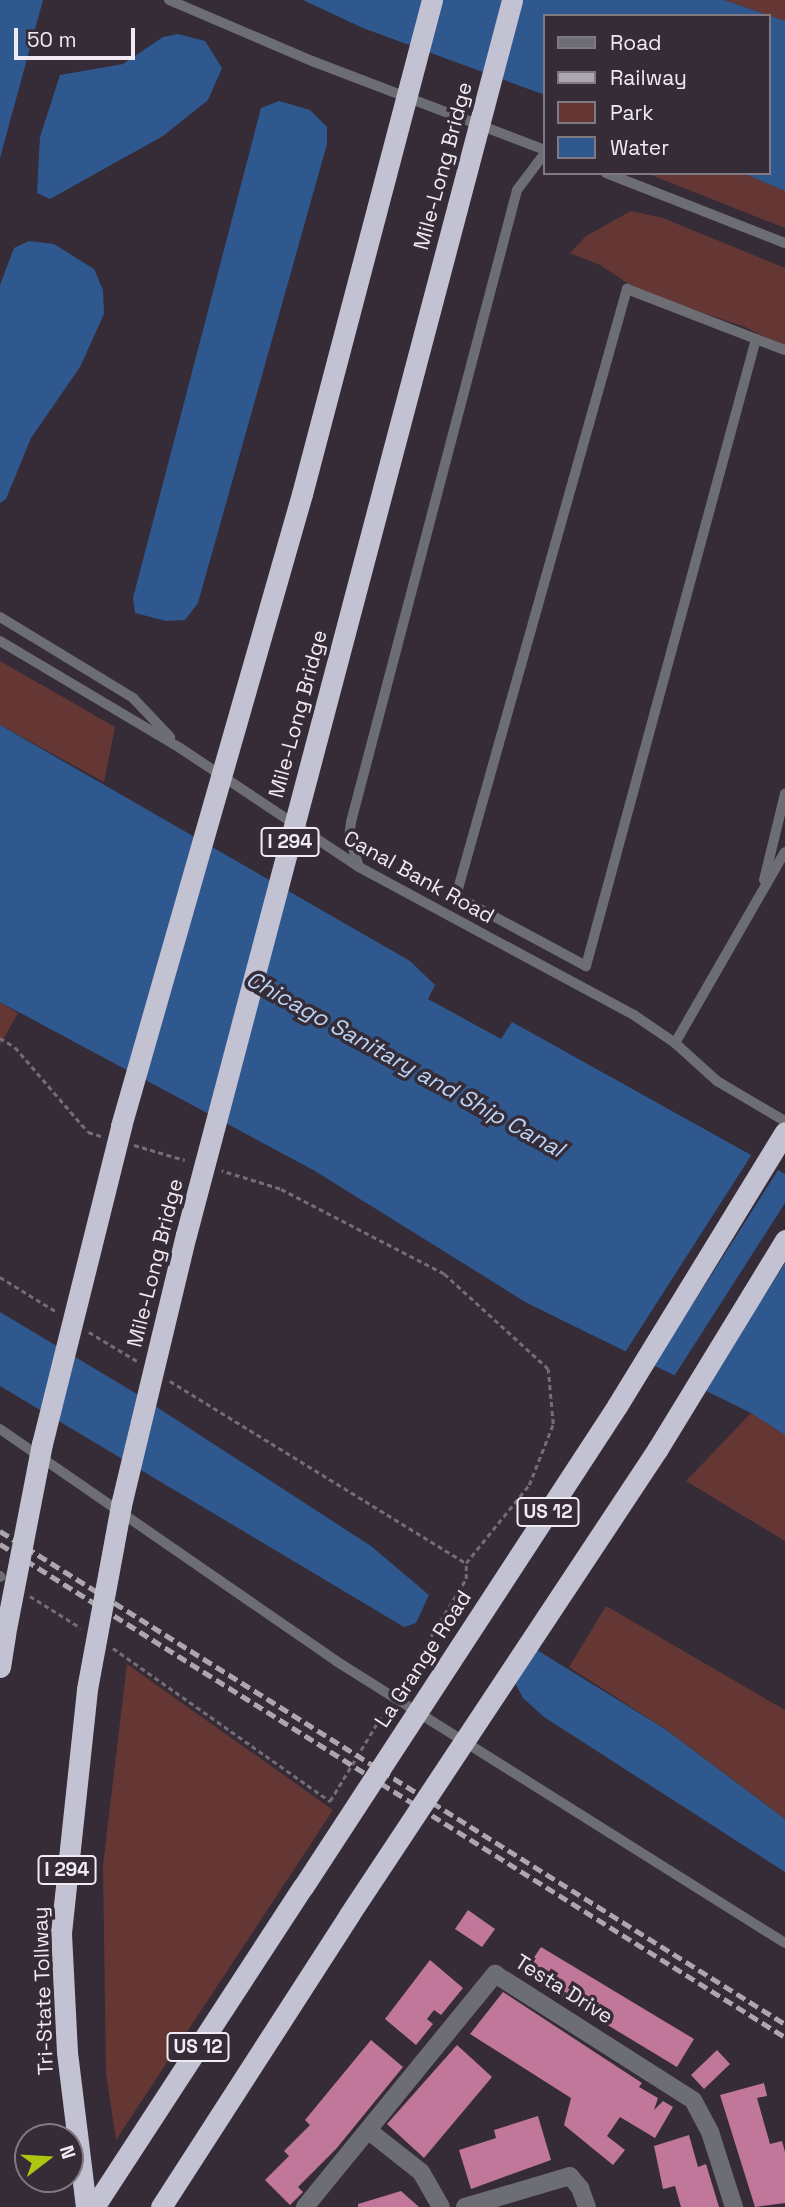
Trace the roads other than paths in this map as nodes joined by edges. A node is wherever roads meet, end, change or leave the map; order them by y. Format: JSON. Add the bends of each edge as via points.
{"nodes":[{"id":1,"x":169,"y":0,"type":"edge"},
{"id":2,"x":432,"y":0,"type":"edge"},
{"id":3,"x":512,"y":0,"type":"edge"},
{"id":4,"x":544,"y":151,"type":"edge"},
{"id":5,"x":544,"y":152,"type":"edge"},
{"id":6,"x":611,"y":175,"type":"edge"},
{"id":7,"x":785,"y":243,"type":"edge"},
{"id":8,"x":756,"y":339,"type":"junction"},
{"id":9,"x":785,"y":350,"type":"edge"},
{"id":10,"x":0,"y":617,"type":"edge"},
{"id":11,"x":0,"y":641,"type":"edge"},
{"id":12,"x":180,"y":748,"type":"junction"},
{"id":13,"x":785,"y":794,"type":"edge"},
{"id":14,"x":785,"y":852,"type":"edge"},
{"id":15,"x":359,"y":867,"type":"junction"},
{"id":16,"x":762,"y":888,"type":"junction"},
{"id":17,"x":675,"y":1043,"type":"junction"},
{"id":18,"x":785,"y":1121,"type":"edge"},
{"id":19,"x":785,"y":1132,"type":"edge"},
{"id":20,"x":785,"y":1240,"type":"edge"},
{"id":21,"x":0,"y":1429,"type":"edge"},
{"id":22,"x":0,"y":1667,"type":"edge"},
{"id":23,"x":87,"y":1689,"type":"joint"},
{"id":24,"x":785,"y":1942,"type":"edge"},
{"id":25,"x":369,"y":2132,"type":"junction"},
{"id":26,"x":86,"y":2207,"type":"edge"},
{"id":27,"x":94,"y":2207,"type":"edge"},
{"id":28,"x":161,"y":2207,"type":"edge"},
{"id":29,"x":305,"y":2207,"type":"edge"},
{"id":30,"x":441,"y":2207,"type":"edge"},
{"id":31,"x":465,"y":2207,"type":"edge"},
{"id":32,"x":587,"y":2207,"type":"edge"},
{"id":33,"x":734,"y":2207,"type":"edge"}],
"edges":[{"from":1,"to":4,"type":"lane"},
{"from":2,"to":22,"type":"highway","bridge":true,"via":[[302,494],[121,1126],[42,1444]]},
{"from":3,"to":23,"type":"highway","name":"Mile-Long Bridge","number":"I 294","bridge":true,"via":[[186,1235],[121,1505]]},
{"from":5,"to":15,"type":"lane","via":[[517,190],[351,822],[349,837]]},
{"from":6,"to":7,"type":"lane"},
{"from":8,"to":8,"type":"lane","via":[[627,289],[456,896],[586,966]]},
{"from":8,"to":9,"type":"lane"},
{"from":10,"to":12,"type":"lane","via":[[133,698]]},
{"from":11,"to":12,"type":"lane","name":"Canal Bank Road"},
{"from":12,"to":15,"type":"lane","name":"Canal Bank Road"},
{"from":13,"to":16,"type":"lane"},
{"from":14,"to":16,"type":"lane"},
{"from":15,"to":17,"type":"lane","name":"Canal Bank Road","via":[[634,1015]]},
{"from":16,"to":17,"type":"lane"},
{"from":17,"to":18,"type":"lane","name":"Canal Bank Road","via":[[717,1081]]},
{"from":19,"to":27,"type":"highway","name":"La Grange Road","number":"US 12","bridge":true,"via":[[617,1406]]},
{"from":20,"to":28,"type":"highway","number":"US 12","bridge":true,"via":[[657,1450]]},
{"from":21,"to":24,"type":"lane","via":[[394,1697]]},
{"from":23,"to":26,"type":"highway","name":"Tri-State Tollway","number":"I 294","via":[[61,1933],[67,2052]]},
{"from":25,"to":29,"type":"street","name":"Testa Drive"},
{"from":25,"to":30,"type":"street","via":[[421,2172]]},
{"from":25,"to":33,"type":"street","name":"Testa Drive","via":[[495,1974],[693,2100],[710,2132]]},
{"from":31,"to":32,"type":"street","via":[[570,2176]]}]}
